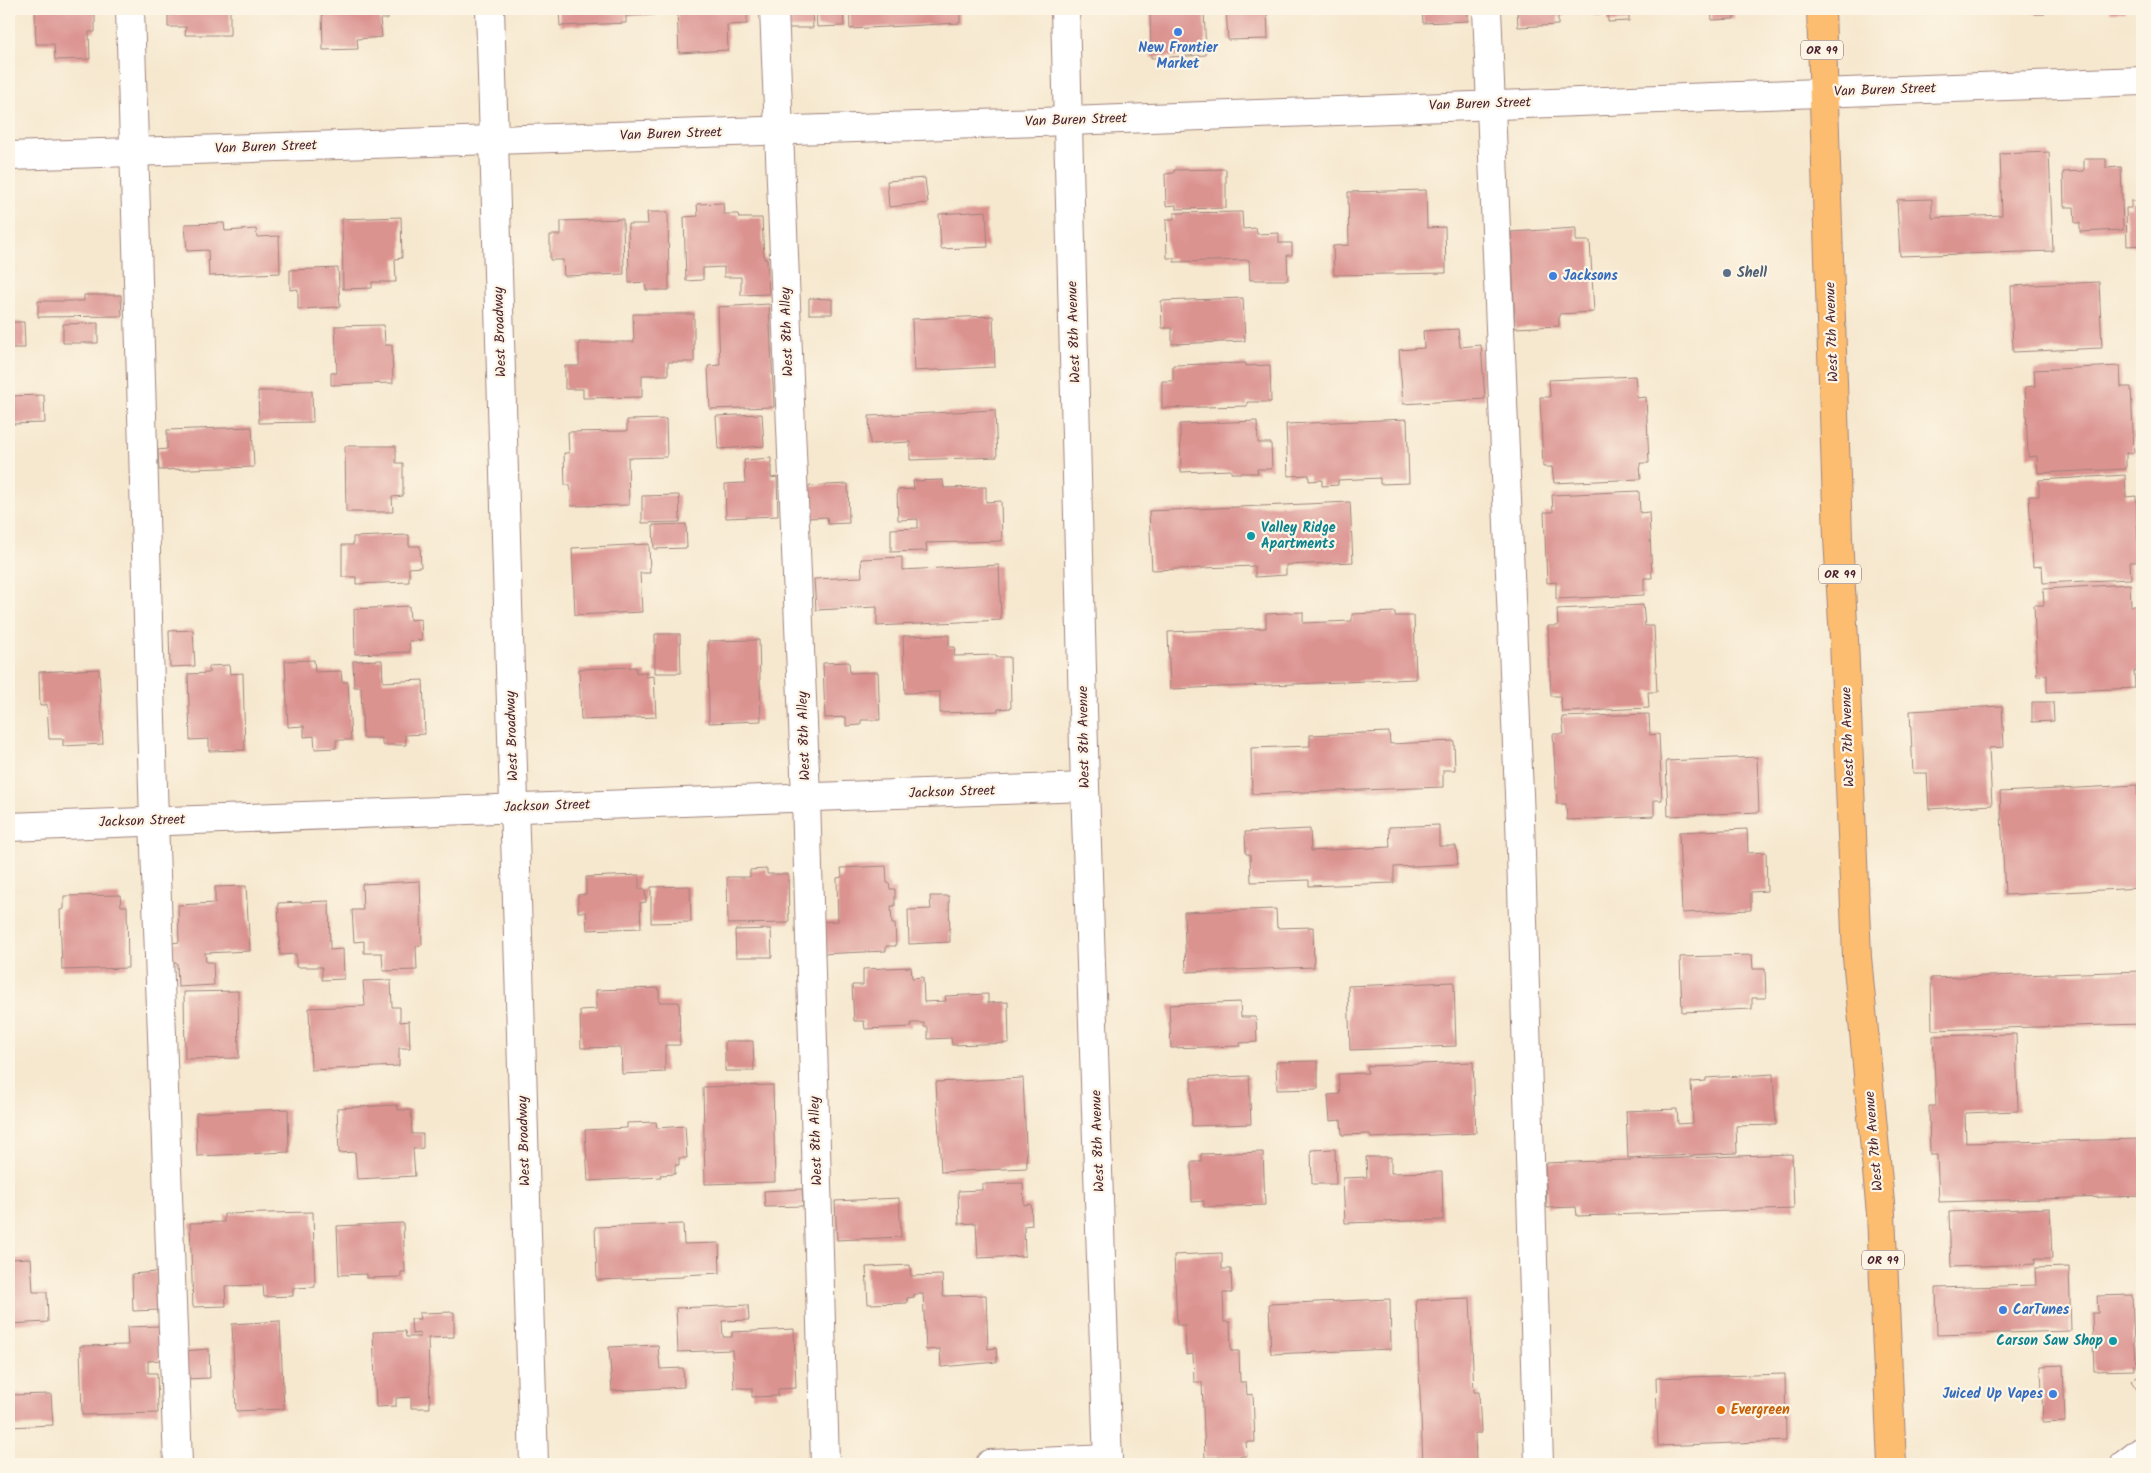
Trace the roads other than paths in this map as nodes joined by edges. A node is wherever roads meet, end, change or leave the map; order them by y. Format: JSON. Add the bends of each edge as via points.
{"nodes":[{"id":1,"x":130,"y":9,"type":"edge"},
{"id":2,"x":490,"y":9,"type":"edge"},
{"id":3,"x":774,"y":9,"type":"edge"},
{"id":4,"x":1065,"y":9,"type":"edge"},
{"id":5,"x":1487,"y":9,"type":"edge"},
{"id":6,"x":1820,"y":9,"type":"edge"},
{"id":7,"x":2142,"y":81,"type":"edge"},
{"id":8,"x":1824,"y":92,"type":"junction"},
{"id":9,"x":1491,"y":104,"type":"junction"},
{"id":10,"x":1068,"y":121,"type":"junction"},
{"id":11,"x":779,"y":130,"type":"junction"},
{"id":12,"x":494,"y":140,"type":"junction"},
{"id":13,"x":134,"y":151,"type":"junction"},
{"id":14,"x":9,"y":156,"type":"edge"},
{"id":15,"x":1085,"y":787,"type":"junction"},
{"id":16,"x":806,"y":797,"type":"junction"},
{"id":17,"x":514,"y":807,"type":"junction"},
{"id":18,"x":154,"y":821,"type":"junction"},
{"id":19,"x":9,"y":827,"type":"edge"},
{"id":20,"x":2142,"y":1451,"type":"edge"},
{"id":21,"x":1108,"y":1462,"type":"edge"},
{"id":22,"x":178,"y":1464,"type":"edge"},
{"id":23,"x":534,"y":1464,"type":"edge"},
{"id":24,"x":825,"y":1464,"type":"edge"},
{"id":25,"x":990,"y":1464,"type":"edge"},
{"id":26,"x":1539,"y":1464,"type":"edge"},
{"id":27,"x":1892,"y":1464,"type":"edge"},
{"id":28,"x":2125,"y":1464,"type":"edge"}],
"edges":[{"from":1,"to":13,"type":"street"},
{"from":2,"to":12,"type":"street","name":"West Broadway"},
{"from":3,"to":11,"type":"street","name":"West 8th Alley"},
{"from":4,"to":10,"type":"street","name":"West 8th Avenue"},
{"from":5,"to":9,"type":"street"},
{"from":6,"to":8,"type":"main road","name":"West 7th Avenue","number":"OR 99"},
{"from":7,"to":8,"type":"street","name":"Van Buren Street"},
{"from":8,"to":9,"type":"street","name":"Van Buren Street"},
{"from":8,"to":27,"type":"main road","name":"West 7th Avenue","number":"OR 99","via":[[1838,538],[1857,948],[1881,1214]]},
{"from":9,"to":10,"type":"street","name":"Van Buren Street"},
{"from":9,"to":26,"type":"street","via":[[1520,828]]},
{"from":10,"to":11,"type":"street","name":"Van Buren Street"},
{"from":10,"to":15,"type":"street","name":"West 8th Avenue"},
{"from":11,"to":12,"type":"street","name":"Van Buren Street"},
{"from":11,"to":16,"type":"street","name":"West 8th Alley"},
{"from":12,"to":13,"type":"street","name":"Van Buren Street"},
{"from":12,"to":17,"type":"street","name":"West Broadway"},
{"from":13,"to":14,"type":"street","name":"Van Buren Street"},
{"from":13,"to":18,"type":"street"},
{"from":15,"to":16,"type":"street","name":"Jackson Street"},
{"from":15,"to":21,"type":"street","name":"West 8th Avenue"},
{"from":16,"to":17,"type":"street","name":"Jackson Street"},
{"from":16,"to":24,"type":"street","name":"West 8th Alley"},
{"from":17,"to":18,"type":"street","name":"Jackson Street"},
{"from":17,"to":23,"type":"street","name":"West Broadway"},
{"from":18,"to":19,"type":"street","name":"Jackson Street"},
{"from":18,"to":22,"type":"street"},
{"from":20,"to":28,"type":"street"},
{"from":21,"to":25,"type":"street"}]}
